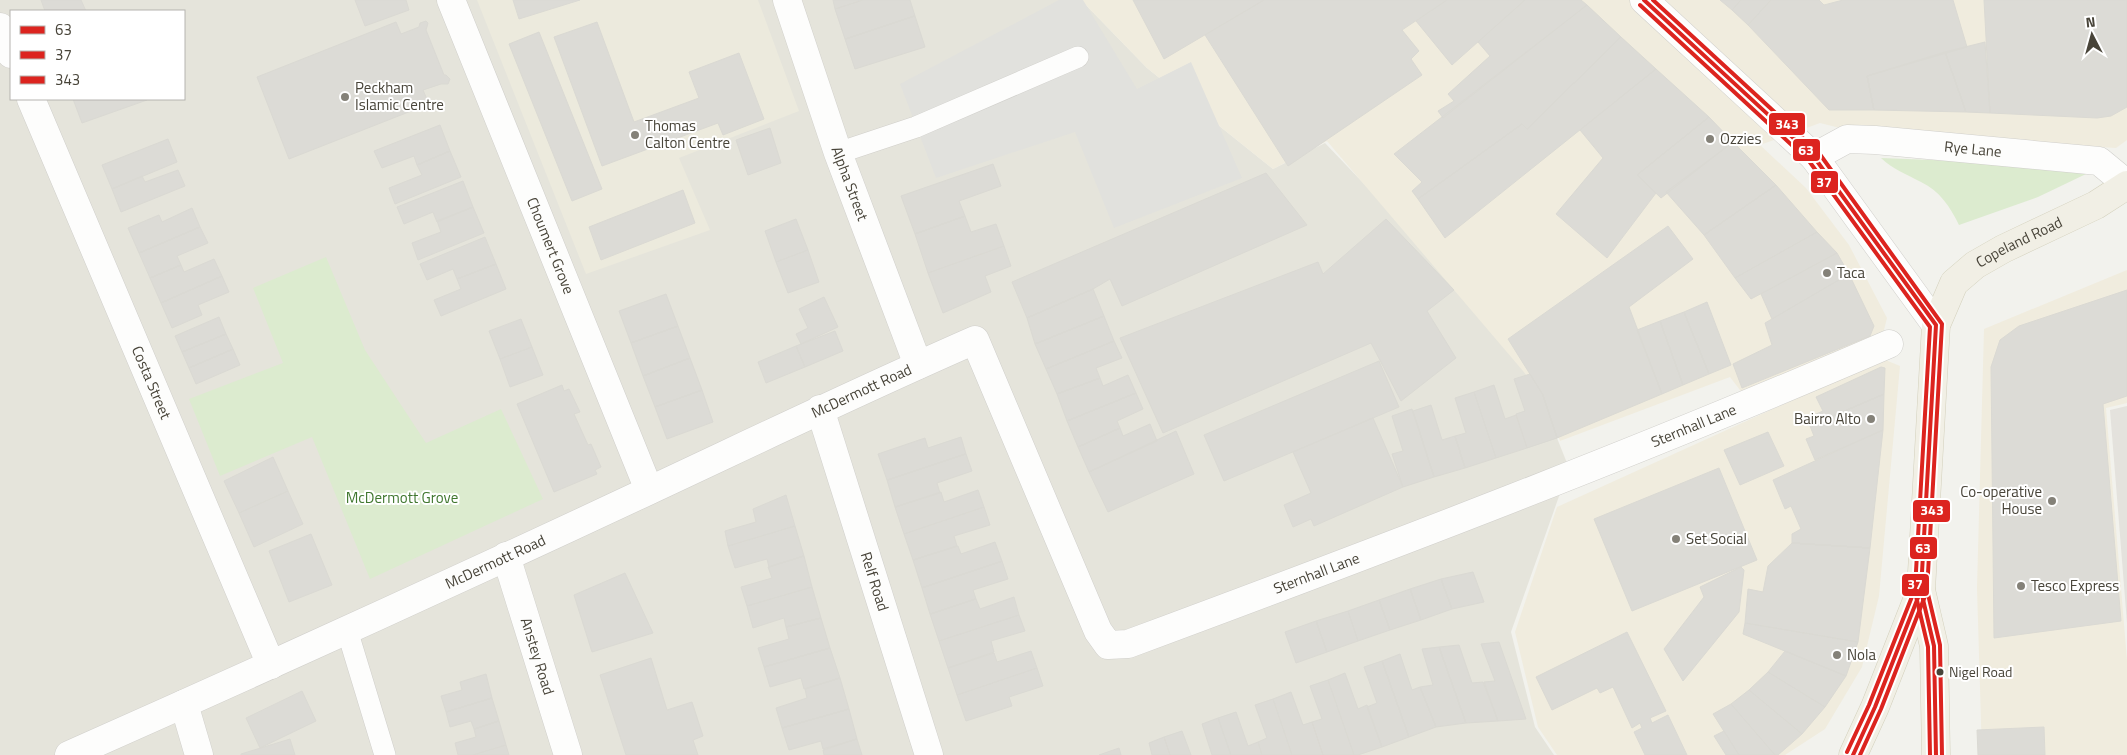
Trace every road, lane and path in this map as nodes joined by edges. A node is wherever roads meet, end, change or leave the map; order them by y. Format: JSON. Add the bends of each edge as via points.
{"nodes":[{"id":1,"x":451,"y":0,"type":"edge"},
{"id":2,"x":787,"y":0,"type":"edge"},
{"id":3,"x":1644,"y":0,"type":"edge"},
{"id":4,"x":0,"y":27,"type":"edge"},
{"id":5,"x":10,"y":52,"type":"edge"},
{"id":6,"x":1078,"y":57,"type":"dead end"},
{"id":7,"x":30,"y":100,"type":"edge"},
{"id":8,"x":838,"y":153,"type":"junction"},
{"id":9,"x":1814,"y":157,"type":"junction"},
{"id":10,"x":2127,"y":185,"type":"edge"},
{"id":11,"x":1936,"y":325,"type":"junction"},
{"id":12,"x":1889,"y":344,"type":"dead end"},
{"id":13,"x":918,"y":365,"type":"junction"},
{"id":14,"x":820,"y":409,"type":"junction"},
{"id":15,"x":649,"y":490,"type":"junction"},
{"id":16,"x":506,"y":556,"type":"junction"},
{"id":17,"x":1921,"y":590,"type":"junction"},
{"id":18,"x":347,"y":630,"type":"junction"},
{"id":19,"x":271,"y":666,"type":"junction"},
{"id":20,"x":184,"y":704,"type":"junction"},
{"id":21,"x":69,"y":755,"type":"edge"},
{"id":22,"x":199,"y":755,"type":"edge"},
{"id":23,"x":385,"y":755,"type":"edge"},
{"id":24,"x":568,"y":755,"type":"edge"},
{"id":25,"x":929,"y":755,"type":"edge"},
{"id":26,"x":1853,"y":755,"type":"edge"},
{"id":27,"x":1936,"y":755,"type":"edge"}],
"edges":[{"from":1,"to":15,"type":"street","name":"Choumert Grove"},
{"from":2,"to":8,"type":"street","name":"Alpha Street"},
{"from":3,"to":9,"type":"street"},
{"from":4,"to":5,"type":"street"},
{"from":6,"to":8,"type":"lane","via":[[916,127]]},
{"from":7,"to":19,"type":"street","name":"Costa Street"},
{"from":8,"to":13,"type":"street","name":"Alpha Street"},
{"from":9,"to":10,"type":"street","name":"Rye Lane","via":[[1847,139],[1875,140],[2099,161]]},
{"from":9,"to":11,"type":"street"},
{"from":10,"to":11,"type":"main road","name":"Copeland Road","via":[[2096,205],[1975,265],[1954,283]]},
{"from":11,"to":17,"type":"main road"},
{"from":12,"to":13,"type":"street","name":"Sternhall Lane","via":[[1753,403],[1365,556],[1128,644],[1108,644],[1098,631],[975,340]]},
{"from":13,"to":14,"type":"street","name":"McDermott Road"},
{"from":14,"to":15,"type":"street","name":"McDermott Road"},
{"from":14,"to":25,"type":"street","name":"Relf Road"},
{"from":15,"to":16,"type":"street","name":"McDermott Road"},
{"from":16,"to":18,"type":"street","name":"McDermott Road"},
{"from":16,"to":24,"type":"street","name":"Anstey Road"},
{"from":17,"to":26,"type":"main road"},
{"from":17,"to":27,"type":"main road","via":[[1934,646]]},
{"from":18,"to":19,"type":"street","name":"McDermott Road"},
{"from":18,"to":23,"type":"lane"},
{"from":19,"to":20,"type":"street","name":"McDermott Road"},
{"from":20,"to":21,"type":"street","name":"McDermott Road"},
{"from":20,"to":22,"type":"street"}]}
